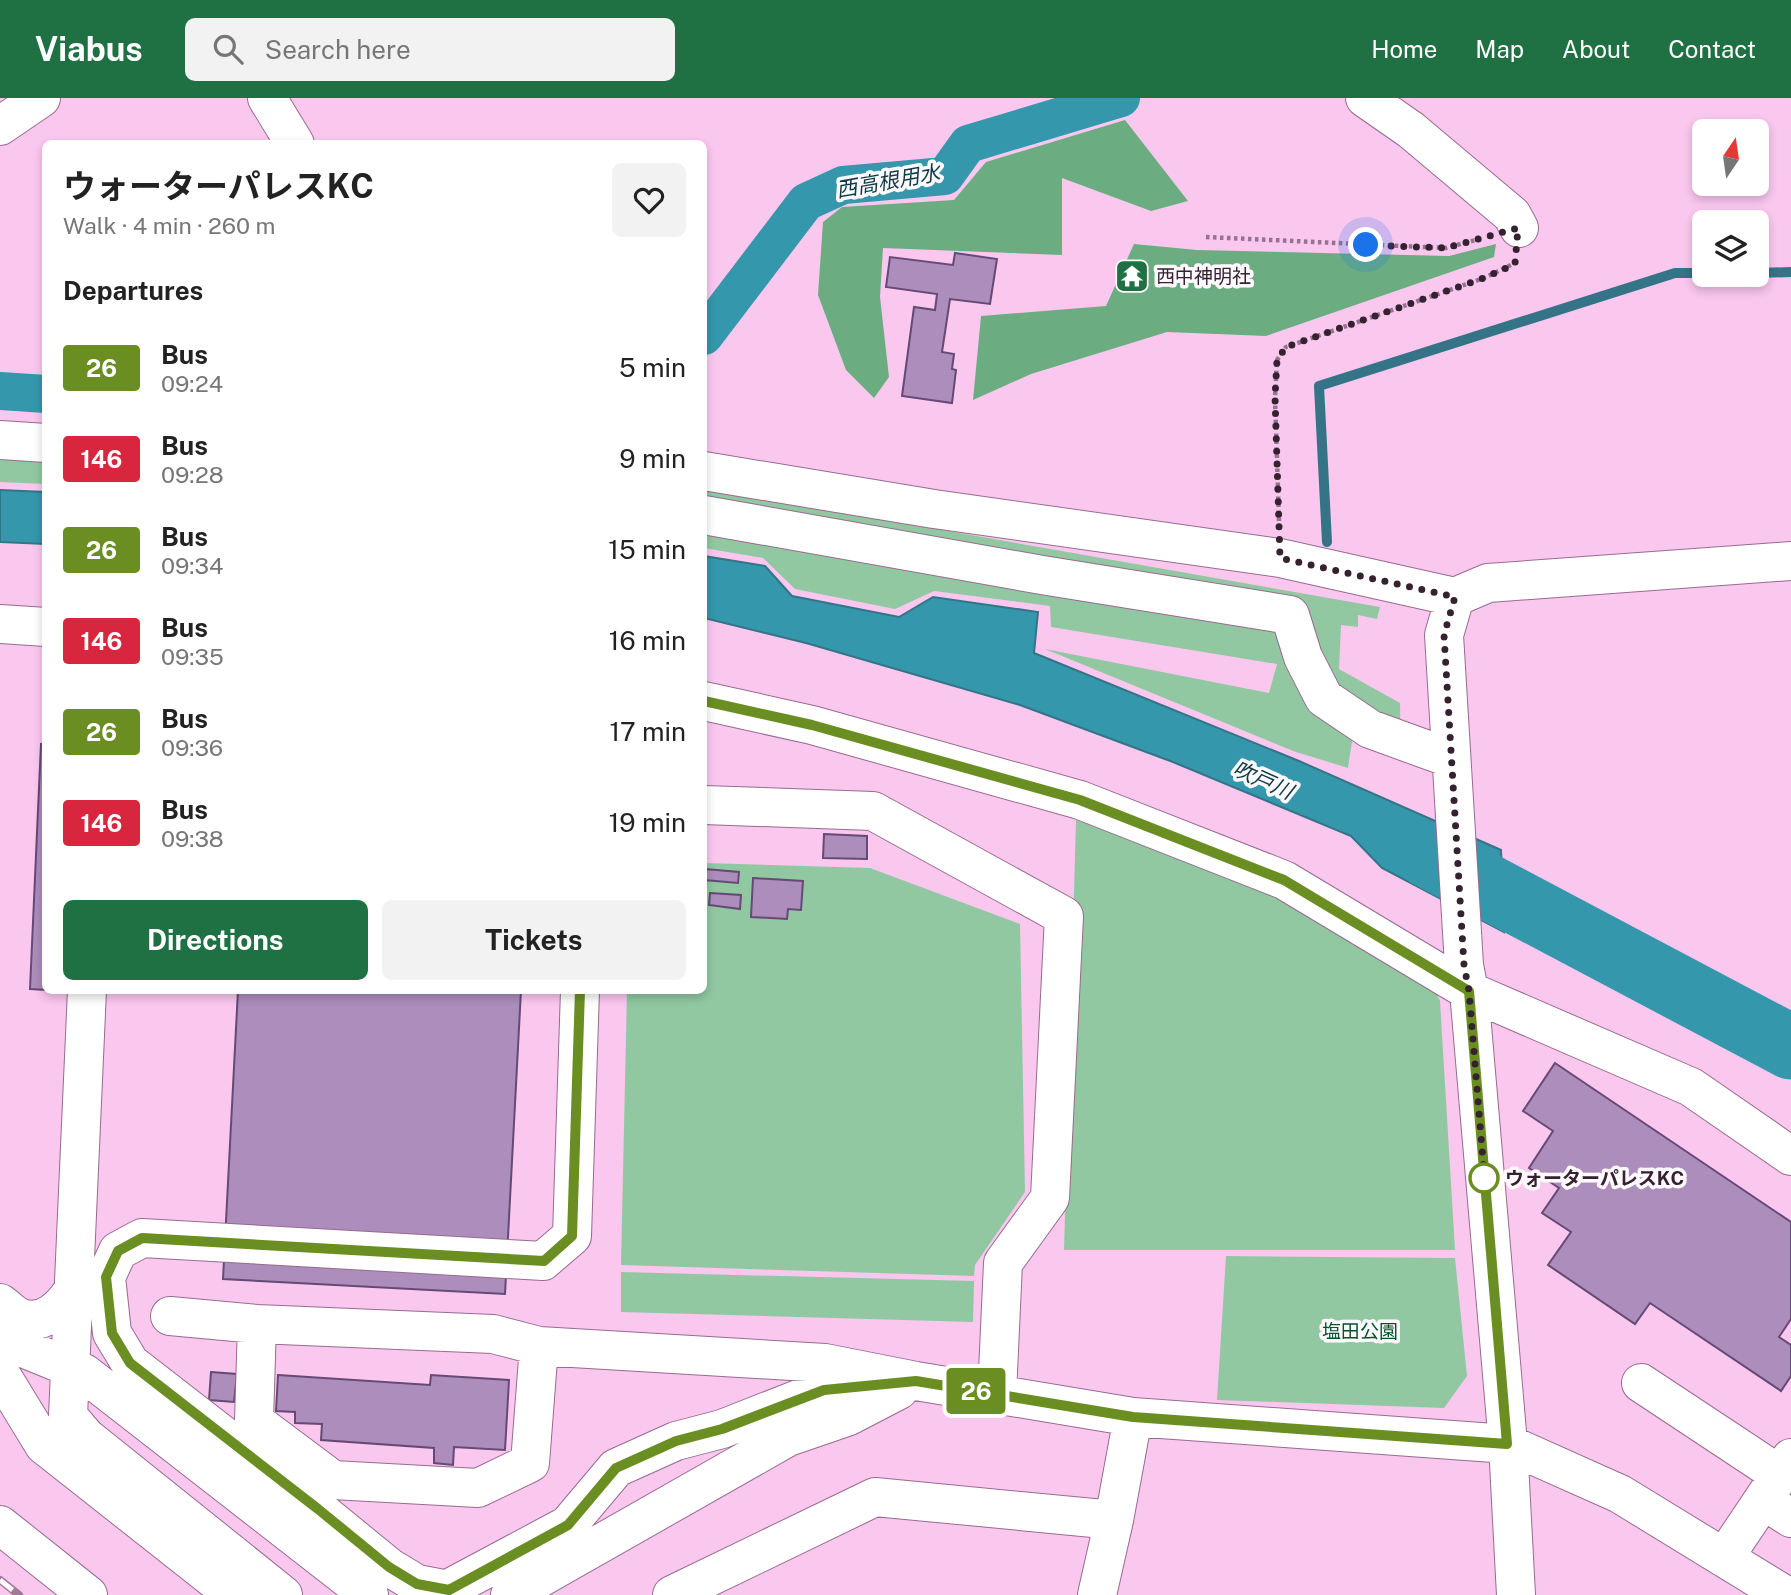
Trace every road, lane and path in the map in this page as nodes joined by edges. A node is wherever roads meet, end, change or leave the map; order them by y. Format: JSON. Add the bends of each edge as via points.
{"nodes":[{"id":1,"x":41,"y":98,"type":"edge"},
{"id":2,"x":267,"y":98,"type":"edge"},
{"id":3,"x":1365,"y":98,"type":"edge"},
{"id":4,"x":0,"y":126,"type":"edge"},
{"id":5,"x":293,"y":140,"type":"edge"},
{"id":6,"x":1518,"y":228,"type":"junction"},
{"id":7,"x":1206,"y":237,"type":"dead end"},
{"id":8,"x":0,"y":440,"type":"edge"},
{"id":9,"x":42,"y":443,"type":"edge"},
{"id":10,"x":707,"y":471,"type":"edge"},
{"id":11,"x":707,"y":515,"type":"edge"},
{"id":12,"x":1280,"y":558,"type":"junction"},
{"id":13,"x":1791,"y":561,"type":"edge"},
{"id":14,"x":1455,"y":597,"type":"junction"},
{"id":15,"x":0,"y":624,"type":"edge"},
{"id":16,"x":42,"y":627,"type":"edge"},
{"id":17,"x":707,"y":702,"type":"edge"},
{"id":18,"x":1451,"y":769,"type":"junction"},
{"id":19,"x":707,"y":805,"type":"edge"},
{"id":20,"x":1466,"y":978,"type":"junction"},
{"id":21,"x":87,"y":994,"type":"edge"},
{"id":22,"x":580,"y":994,"type":"edge"},
{"id":23,"x":1791,"y":1156,"type":"edge"},
{"id":24,"x":75,"y":1287,"type":"junction"},
{"id":25,"x":0,"y":1303,"type":"edge"},
{"id":26,"x":170,"y":1316,"type":"dead end"},
{"id":27,"x":257,"y":1324,"type":"junction"},
{"id":28,"x":0,"y":1334,"type":"edge"},
{"id":29,"x":539,"y":1346,"type":"junction"},
{"id":30,"x":71,"y":1367,"type":"junction"},
{"id":31,"x":0,"y":1373,"type":"edge"},
{"id":32,"x":916,"y":1381,"type":"junction"},
{"id":33,"x":1641,"y":1382,"type":"dead end"},
{"id":34,"x":997,"y":1394,"type":"junction"},
{"id":35,"x":1133,"y":1417,"type":"junction"},
{"id":36,"x":1507,"y":1444,"type":"junction"},
{"id":37,"x":1781,"y":1488,"type":"edge"},
{"id":38,"x":1114,"y":1520,"type":"junction"},
{"id":39,"x":0,"y":1525,"type":"edge"},
{"id":40,"x":1724,"y":1558,"type":"junction"},
{"id":41,"x":443,"y":1593,"type":"edge"},
{"id":42,"x":88,"y":1595,"type":"edge"},
{"id":43,"x":234,"y":1595,"type":"edge"},
{"id":44,"x":283,"y":1595,"type":"edge"},
{"id":45,"x":369,"y":1595,"type":"edge"},
{"id":46,"x":510,"y":1595,"type":"edge"},
{"id":47,"x":672,"y":1595,"type":"edge"},
{"id":48,"x":1097,"y":1595,"type":"edge"},
{"id":49,"x":1516,"y":1595,"type":"edge"},
{"id":50,"x":1785,"y":1595,"type":"edge"}],
"edges":[{"from":1,"to":4,"type":"street"},
{"from":2,"to":5,"type":"street"},
{"from":3,"to":6,"type":"street","via":[[1411,130],[1512,215]]},
{"from":6,"to":7,"type":"path","via":[[1446,248]]},
{"from":6,"to":12,"type":"path","via":[[1515,264],[1286,347],[1277,360],[1275,397]]},
{"from":8,"to":9,"type":"street"},
{"from":10,"to":12,"type":"street"},
{"from":11,"to":18,"type":"street","via":[[1290,615],[1303,657],[1324,698],[1370,729]]},
{"from":12,"to":14,"type":"street"},
{"from":13,"to":14,"type":"street","via":[[1488,583]]},
{"from":14,"to":18,"type":"street","via":[[1444,635]]},
{"from":15,"to":16,"type":"street"},
{"from":17,"to":20,"type":"street","via":[[812,725],[1080,800],[1284,880]]},
{"from":18,"to":20,"type":"street"},
{"from":19,"to":34,"type":"street","via":[[873,811],[1064,916],[1050,1198],[1003,1263]]},
{"from":20,"to":23,"type":"street","via":[[1691,1087]]},
{"from":20,"to":36,"type":"street"},
{"from":21,"to":24,"type":"street"},
{"from":22,"to":41,"type":"street","via":[[572,1236],[544,1261],[142,1238],[118,1251],[106,1277],[112,1333],[130,1363],[389,1567]]},
{"from":24,"to":25,"type":"street","via":[[66,1302],[37,1320],[17,1316]]},
{"from":24,"to":30,"type":"street"},
{"from":26,"to":27,"type":"street"},
{"from":27,"to":29,"type":"street","via":[[493,1334]]},
{"from":27,"to":29,"type":"street","via":[[254,1421],[333,1480],[478,1488],[530,1463]]},
{"from":28,"to":30,"type":"street","via":[[13,1344]]},
{"from":29,"to":32,"type":"street","via":[[825,1363]]},
{"from":30,"to":44,"type":"street","via":[[68,1416],[86,1437]]},
{"from":30,"to":45,"type":"street"},
{"from":31,"to":43,"type":"street","via":[[44,1445]]},
{"from":32,"to":34,"type":"street"},
{"from":32,"to":41,"type":"street","via":[[824,1390],[628,1462],[616,1468],[568,1525]]},
{"from":32,"to":46,"type":"street","via":[[849,1416],[788,1437]]},
{"from":33,"to":37,"type":"street"},
{"from":34,"to":35,"type":"street"},
{"from":35,"to":36,"type":"street"},
{"from":35,"to":38,"type":"street"},
{"from":36,"to":40,"type":"street","via":[[1620,1494]]},
{"from":36,"to":49,"type":"street"},
{"from":37,"to":40,"type":"street"},
{"from":38,"to":47,"type":"street","via":[[875,1497]]},
{"from":38,"to":48,"type":"street"},
{"from":39,"to":42,"type":"street"},
{"from":40,"to":50,"type":"street"}]}
